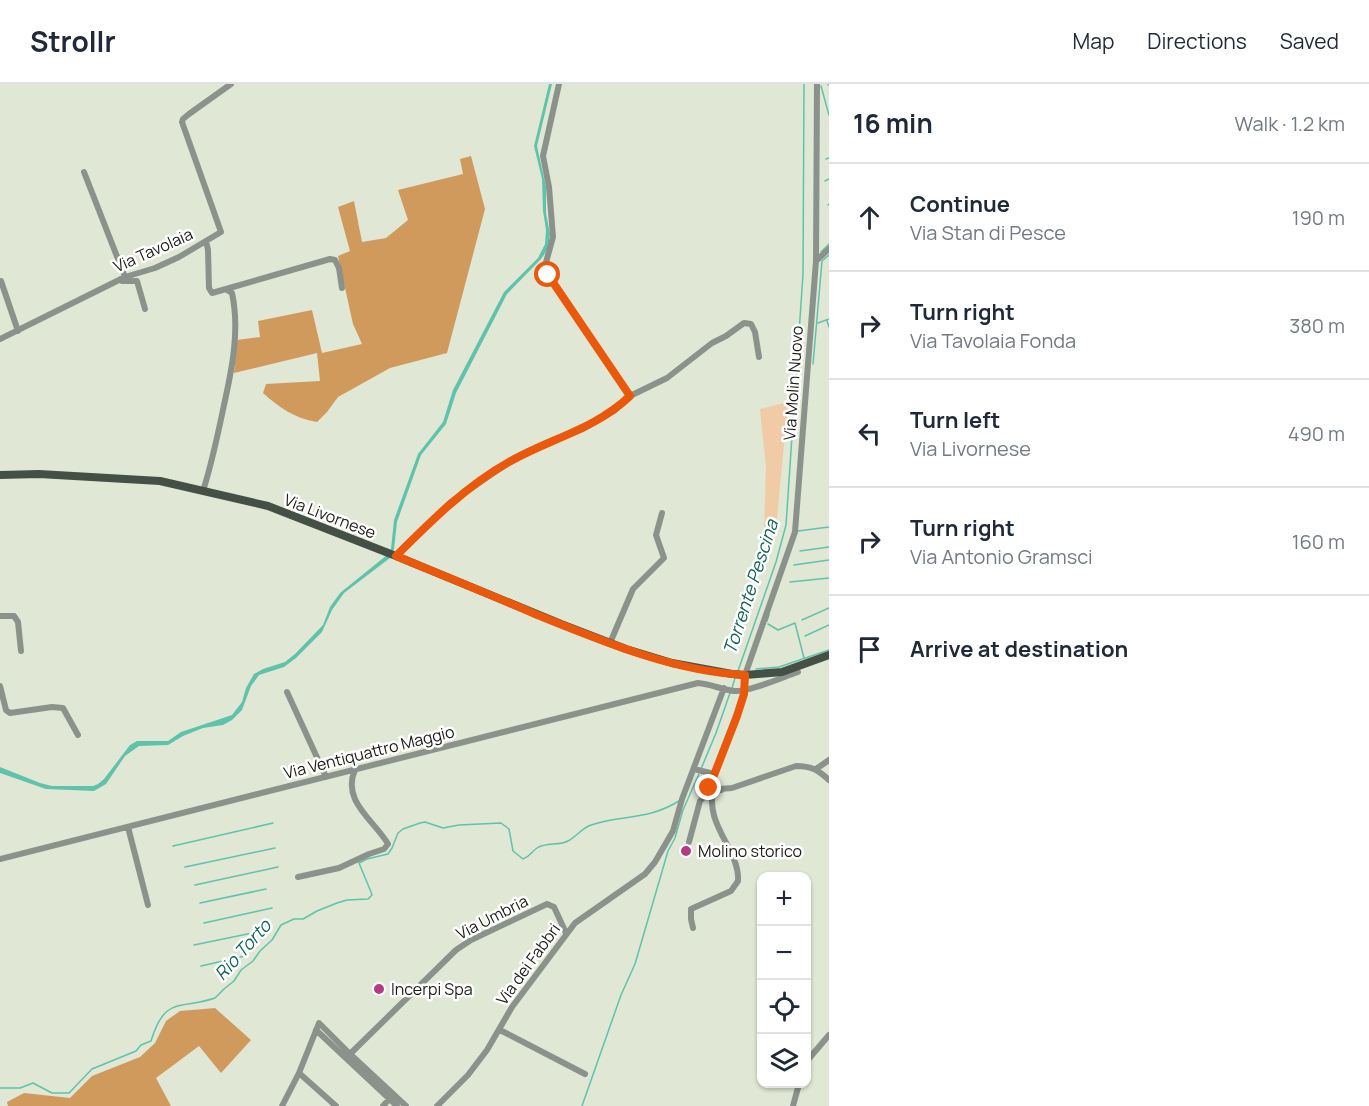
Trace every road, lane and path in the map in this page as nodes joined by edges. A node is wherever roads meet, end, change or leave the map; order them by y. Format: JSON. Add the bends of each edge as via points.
{"nodes":[{"id":1,"x":231,"y":84,"type":"edge"},
{"id":2,"x":558,"y":84,"type":"edge"},
{"id":3,"x":817,"y":84,"type":"edge"},
{"id":4,"x":84,"y":172,"type":"dead end"},
{"id":5,"x":206,"y":241,"type":"junction"},
{"id":6,"x":829,"y":249,"type":"edge"},
{"id":7,"x":816,"y":261,"type":"junction"},
{"id":8,"x":125,"y":277,"type":"junction"},
{"id":9,"x":1,"y":281,"type":"edge"},
{"id":10,"x":117,"y":281,"type":"junction"},
{"id":11,"x":342,"y":288,"type":"dead end"},
{"id":12,"x":227,"y":290,"type":"junction"},
{"id":13,"x":145,"y":309,"type":"dead end"},
{"id":14,"x":18,"y":331,"type":"junction"},
{"id":15,"x":0,"y":339,"type":"edge"},
{"id":16,"x":759,"y":357,"type":"dead end"},
{"id":17,"x":630,"y":396,"type":"junction"},
{"id":18,"x":0,"y":475,"type":"edge"},
{"id":19,"x":203,"y":491,"type":"junction"},
{"id":20,"x":662,"y":513,"type":"dead end"},
{"id":21,"x":395,"y":555,"type":"junction"},
{"id":22,"x":0,"y":616,"type":"edge"},
{"id":23,"x":610,"y":643,"type":"junction"},
{"id":24,"x":21,"y":651,"type":"dead end"},
{"id":25,"x":829,"y":655,"type":"edge"},
{"id":26,"x":798,"y":672,"type":"dead end"},
{"id":27,"x":739,"y":675,"type":"junction"},
{"id":28,"x":0,"y":686,"type":"edge"},
{"id":29,"x":728,"y":689,"type":"junction"},
{"id":30,"x":744,"y":690,"type":"junction"},
{"id":31,"x":287,"y":692,"type":"dead end"},
{"id":32,"x":78,"y":735,"type":"dead end"},
{"id":33,"x":829,"y":760,"type":"edge"},
{"id":34,"x":695,"y":769,"type":"junction"},
{"id":35,"x":816,"y":769,"type":"junction"},
{"id":36,"x":355,"y":770,"type":"junction"},
{"id":37,"x":714,"y":774,"type":"junction"},
{"id":38,"x":327,"y":777,"type":"junction"},
{"id":39,"x":829,"y":780,"type":"edge"},
{"id":40,"x":712,"y":789,"type":"junction"},
{"id":41,"x":128,"y":827,"type":"junction"},
{"id":42,"x":689,"y":842,"type":"dead end"},
{"id":43,"x":0,"y":859,"type":"edge"},
{"id":44,"x":298,"y":877,"type":"dead end"},
{"id":45,"x":148,"y":905,"type":"dead end"},
{"id":46,"x":693,"y":928,"type":"dead end"},
{"id":47,"x":566,"y":933,"type":"junction"},
{"id":48,"x":316,"y":1030,"type":"junction"},
{"id":49,"x":500,"y":1030,"type":"junction"},
{"id":50,"x":829,"y":1035,"type":"edge"},
{"id":51,"x":350,"y":1054,"type":"junction"},
{"id":52,"x":811,"y":1057,"type":"edge"},
{"id":53,"x":299,"y":1073,"type":"junction"},
{"id":54,"x":585,"y":1074,"type":"dead end"},
{"id":55,"x":798,"y":1088,"type":"edge"},
{"id":56,"x":392,"y":1097,"type":"junction"},
{"id":57,"x":282,"y":1106,"type":"edge"},
{"id":58,"x":336,"y":1106,"type":"edge"},
{"id":59,"x":383,"y":1106,"type":"edge"},
{"id":60,"x":397,"y":1106,"type":"edge"},
{"id":61,"x":406,"y":1106,"type":"edge"},
{"id":62,"x":437,"y":1106,"type":"edge"},
{"id":63,"x":793,"y":1106,"type":"edge"}],
"edges":[{"from":1,"to":5,"type":"street","name":"Via Tavolaia","via":[[182,122],[221,232]]},
{"from":2,"to":17,"type":"street","via":[[543,156],[553,237],[545,266]]},
{"from":3,"to":7,"type":"street","name":"Via Molin Nuovo"},
{"from":4,"to":8,"type":"street"},
{"from":5,"to":8,"type":"street","name":"Via Tavolaia","via":[[155,268]]},
{"from":5,"to":12,"type":"street","via":[[210,291]]},
{"from":6,"to":7,"type":"street"},
{"from":7,"to":27,"type":"street","name":"Via Molin Nuovo","via":[[795,532]]},
{"from":8,"to":10,"type":"street","name":"Via Tavolaia"},
{"from":9,"to":14,"type":"street"},
{"from":10,"to":13,"type":"street","via":[[137,281]]},
{"from":10,"to":14,"type":"street","name":"Via Tavolaia"},
{"from":11,"to":12,"type":"street","via":[[339,268],[330,259]]},
{"from":12,"to":19,"type":"street","via":[[232,293],[236,329],[231,376]]},
{"from":14,"to":15,"type":"street","name":"Via Tavolaia"},
{"from":16,"to":17,"type":"street","via":[[755,332],[751,324],[744,323],[712,342],[667,378]]},
{"from":17,"to":21,"type":"street","via":[[584,429],[507,463],[452,502]]},
{"from":18,"to":19,"type":"main road","name":"Via Livornese","via":[[160,481]]},
{"from":19,"to":21,"type":"main road","name":"Via Livornese","via":[[268,506]]},
{"from":20,"to":23,"type":"street","via":[[656,534],[664,558],[633,589]]},
{"from":21,"to":23,"type":"main road","name":"Via Livornese"},
{"from":22,"to":24,"type":"street","via":[[14,616],[18,622]]},
{"from":23,"to":27,"type":"main road","name":"Via Livornese","via":[[672,663]]},
{"from":25,"to":27,"type":"main road","name":"Via Livornese","via":[[782,672]]},
{"from":26,"to":30,"type":"street","name":"Via Ventiquattro Maggio"},
{"from":27,"to":30,"type":"street","name":"Via Molin Nuovo"},
{"from":28,"to":32,"type":"street","via":[[6,710],[63,708]]},
{"from":29,"to":30,"type":"street","name":"Via Ventiquattro Maggio"},
{"from":29,"to":34,"type":"street","name":"Via dei Fabbri"},
{"from":29,"to":36,"type":"street","name":"Via Ventiquattro Maggio","via":[[698,683]]},
{"from":30,"to":37,"type":"street","name":"Via Molin Nuovo"},
{"from":31,"to":38,"type":"street"},
{"from":33,"to":35,"type":"street"},
{"from":34,"to":37,"type":"street"},
{"from":34,"to":47,"type":"street","name":"Via dei Fabbri","via":[[673,831],[655,862],[645,874],[592,909]]},
{"from":35,"to":39,"type":"street"},
{"from":35,"to":40,"type":"street","via":[[796,766],[732,788]]},
{"from":36,"to":38,"type":"street","name":"Via Ventiquattro Maggio"},
{"from":36,"to":44,"type":"street","via":[[355,801],[388,844],[339,868]]},
{"from":37,"to":40,"type":"street","name":"Via Molin Nuovo"},
{"from":38,"to":41,"type":"street","name":"Via Ventiquattro Maggio"},
{"from":40,"to":42,"type":"street","name":"Via Molin Nuovo","via":[[700,801]]},
{"from":40,"to":46,"type":"street","via":[[713,813],[735,864],[738,881],[731,891],[691,909]]},
{"from":41,"to":43,"type":"street","name":"Via Ventiquattro Maggio"},
{"from":41,"to":45,"type":"street"},
{"from":47,"to":49,"type":"street","name":"Via dei Fabbri","via":[[512,1007]]},
{"from":47,"to":51,"type":"street","name":"Via Umbria","via":[[554,907],[547,904],[471,940],[456,950]]},
{"from":48,"to":51,"type":"street","via":[[319,1023]]},
{"from":48,"to":53,"type":"street"},
{"from":48,"to":56,"type":"street"},
{"from":49,"to":54,"type":"street"},
{"from":49,"to":62,"type":"street","name":"Via dei Fabbri","via":[[468,1075]]},
{"from":50,"to":52,"type":"street"},
{"from":51,"to":56,"type":"street"},
{"from":53,"to":57,"type":"street"},
{"from":53,"to":58,"type":"street"},
{"from":55,"to":63,"type":"street"},
{"from":56,"to":59,"type":"street"},
{"from":56,"to":60,"type":"street"},
{"from":56,"to":61,"type":"street"}]}
